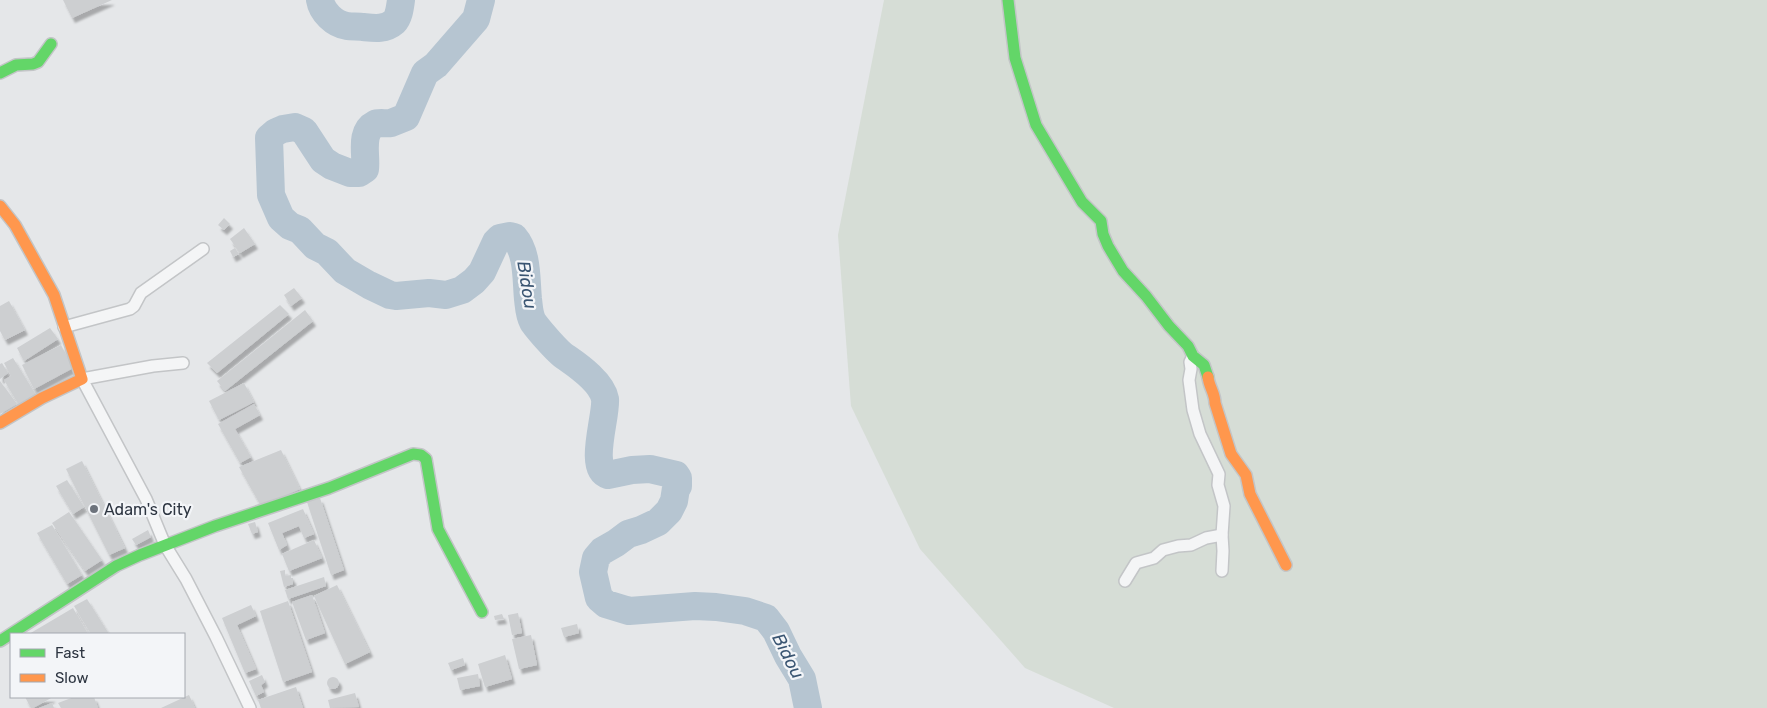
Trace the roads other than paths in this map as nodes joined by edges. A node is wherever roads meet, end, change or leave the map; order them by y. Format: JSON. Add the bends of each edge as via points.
{"nodes":[{"id":1,"x":1008,"y":0,"type":"edge"},
{"id":2,"x":52,"y":44,"type":"dead end"},
{"id":3,"x":0,"y":73,"type":"edge"},
{"id":4,"x":0,"y":206,"type":"edge"},
{"id":5,"x":203,"y":249,"type":"dead end"},
{"id":6,"x":64,"y":327,"type":"junction"},
{"id":7,"x":1193,"y":356,"type":"junction"},
{"id":8,"x":183,"y":363,"type":"dead end"},
{"id":9,"x":82,"y":379,"type":"junction"},
{"id":10,"x":0,"y":423,"type":"edge"},
{"id":11,"x":1222,"y":535,"type":"junction"},
{"id":12,"x":165,"y":544,"type":"junction"},
{"id":13,"x":1286,"y":565,"type":"dead end"},
{"id":14,"x":1222,"y":572,"type":"dead end"},
{"id":15,"x":1125,"y":581,"type":"dead end"},
{"id":16,"x":482,"y":612,"type":"dead end"},
{"id":17,"x":12,"y":633,"type":"edge"},
{"id":18,"x":250,"y":708,"type":"edge"}],
"edges":[{"from":1,"to":7,"type":"street","via":[[1015,58],[1036,125],[1082,202],[1101,221],[1106,240],[1123,271]]},
{"from":2,"to":3,"type":"street","via":[[38,62]]},
{"from":4,"to":6,"type":"street","via":[[15,225],[54,295]]},
{"from":5,"to":6,"type":"street","via":[[141,293],[130,309]]},
{"from":6,"to":9,"type":"street"},
{"from":7,"to":11,"type":"street","via":[[1190,390],[1200,434],[1219,474],[1218,485],[1225,513]]},
{"from":7,"to":13,"type":"street","via":[[1207,372],[1231,454],[1246,475],[1250,494]]},
{"from":8,"to":9,"type":"street"},
{"from":9,"to":10,"type":"street"},
{"from":9,"to":12,"type":"street","via":[[146,499]]},
{"from":11,"to":14,"type":"street"},
{"from":11,"to":15,"type":"street","via":[[1163,550],[1154,558],[1136,564]]},
{"from":12,"to":16,"type":"street","via":[[421,454],[426,459],[438,529]]},
{"from":12,"to":17,"type":"street","via":[[116,566]]},
{"from":12,"to":18,"type":"street","via":[[212,629]]}]}
